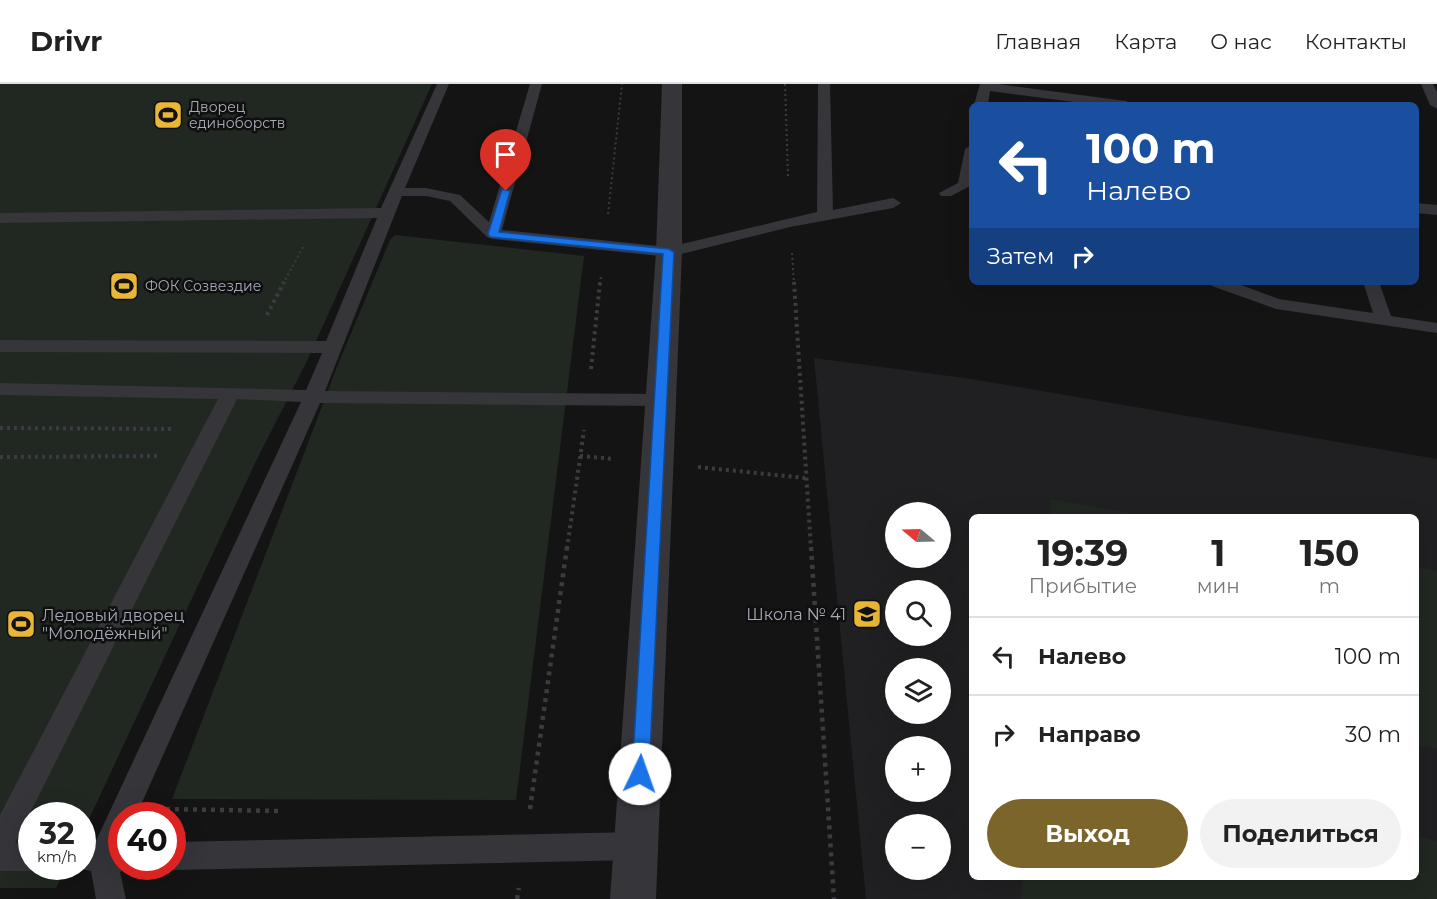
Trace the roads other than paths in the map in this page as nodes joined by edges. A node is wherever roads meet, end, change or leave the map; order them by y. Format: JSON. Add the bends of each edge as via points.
{"nodes":[{"id":1,"x":443,"y":84,"type":"edge"},
{"id":2,"x":536,"y":84,"type":"edge"},
{"id":3,"x":672,"y":84,"type":"edge"},
{"id":4,"x":824,"y":84,"type":"edge"},
{"id":5,"x":1432,"y":89,"type":"edge"},
{"id":6,"x":982,"y":102,"type":"edge"},
{"id":7,"x":1104,"y":102,"type":"edge"},
{"id":8,"x":1437,"y":105,"type":"edge"},
{"id":9,"x":968,"y":187,"type":"edge"},
{"id":10,"x":396,"y":192,"type":"junction"},
{"id":11,"x":946,"y":193,"type":"dead end"},
{"id":12,"x":893,"y":203,"type":"dead end"},
{"id":13,"x":1419,"y":209,"type":"edge"},
{"id":14,"x":1436,"y":212,"type":"edge"},
{"id":15,"x":387,"y":213,"type":"junction"},
{"id":16,"x":825,"y":215,"type":"junction"},
{"id":17,"x":0,"y":218,"type":"edge"},
{"id":18,"x":493,"y":234,"type":"junction"},
{"id":19,"x":669,"y":252,"type":"junction"},
{"id":20,"x":1226,"y":285,"type":"edge"},
{"id":21,"x":1373,"y":285,"type":"edge"},
{"id":22,"x":1437,"y":313,"type":"edge"},
{"id":23,"x":1391,"y":321,"type":"junction"},
{"id":24,"x":1437,"y":328,"type":"edge"},
{"id":25,"x":0,"y":346,"type":"edge"},
{"id":26,"x":333,"y":347,"type":"junction"},
{"id":27,"x":0,"y":389,"type":"edge"},
{"id":28,"x":231,"y":393,"type":"junction"},
{"id":29,"x":313,"y":398,"type":"junction"},
{"id":30,"x":662,"y":400,"type":"junction"},
{"id":31,"x":129,"y":802,"type":"edge"},
{"id":32,"x":0,"y":844,"type":"edge"},
{"id":33,"x":636,"y":846,"type":"junction"},
{"id":34,"x":0,"y":856,"type":"edge"},
{"id":35,"x":186,"y":856,"type":"edge"},
{"id":36,"x":18,"y":857,"type":"edge"},
{"id":37,"x":102,"y":858,"type":"edge"},
{"id":38,"x":111,"y":899,"type":"edge"},
{"id":39,"x":633,"y":899,"type":"edge"}],
"edges":[{"from":1,"to":10,"type":"lane"},
{"from":2,"to":18,"type":"lane"},
{"from":3,"to":19,"type":"street"},
{"from":4,"to":16,"type":"lane"},
{"from":5,"to":8,"type":"lane"},
{"from":6,"to":7,"type":"lane","via":[[985,86]]},
{"from":9,"to":11,"type":"lane"},
{"from":10,"to":15,"type":"lane"},
{"from":10,"to":18,"type":"lane","via":[[426,192],[455,198]]},
{"from":12,"to":16,"type":"lane"},
{"from":13,"to":14,"type":"lane"},
{"from":15,"to":17,"type":"lane"},
{"from":15,"to":26,"type":"lane"},
{"from":16,"to":19,"type":"lane"},
{"from":18,"to":19,"type":"lane"},
{"from":19,"to":30,"type":"street"},
{"from":20,"to":23,"type":"lane","via":[[1276,304]]},
{"from":21,"to":23,"type":"lane"},
{"from":22,"to":23,"type":"lane"},
{"from":23,"to":24,"type":"lane"},
{"from":25,"to":26,"type":"lane"},
{"from":26,"to":29,"type":"lane"},
{"from":27,"to":28,"type":"lane"},
{"from":28,"to":29,"type":"lane"},
{"from":28,"to":32,"type":"lane"},
{"from":29,"to":30,"type":"lane"},
{"from":29,"to":31,"type":"lane"},
{"from":30,"to":33,"type":"street"},
{"from":33,"to":35,"type":"lane"},
{"from":33,"to":39,"type":"street"},
{"from":34,"to":36,"type":"lane"},
{"from":37,"to":38,"type":"lane"}]}
